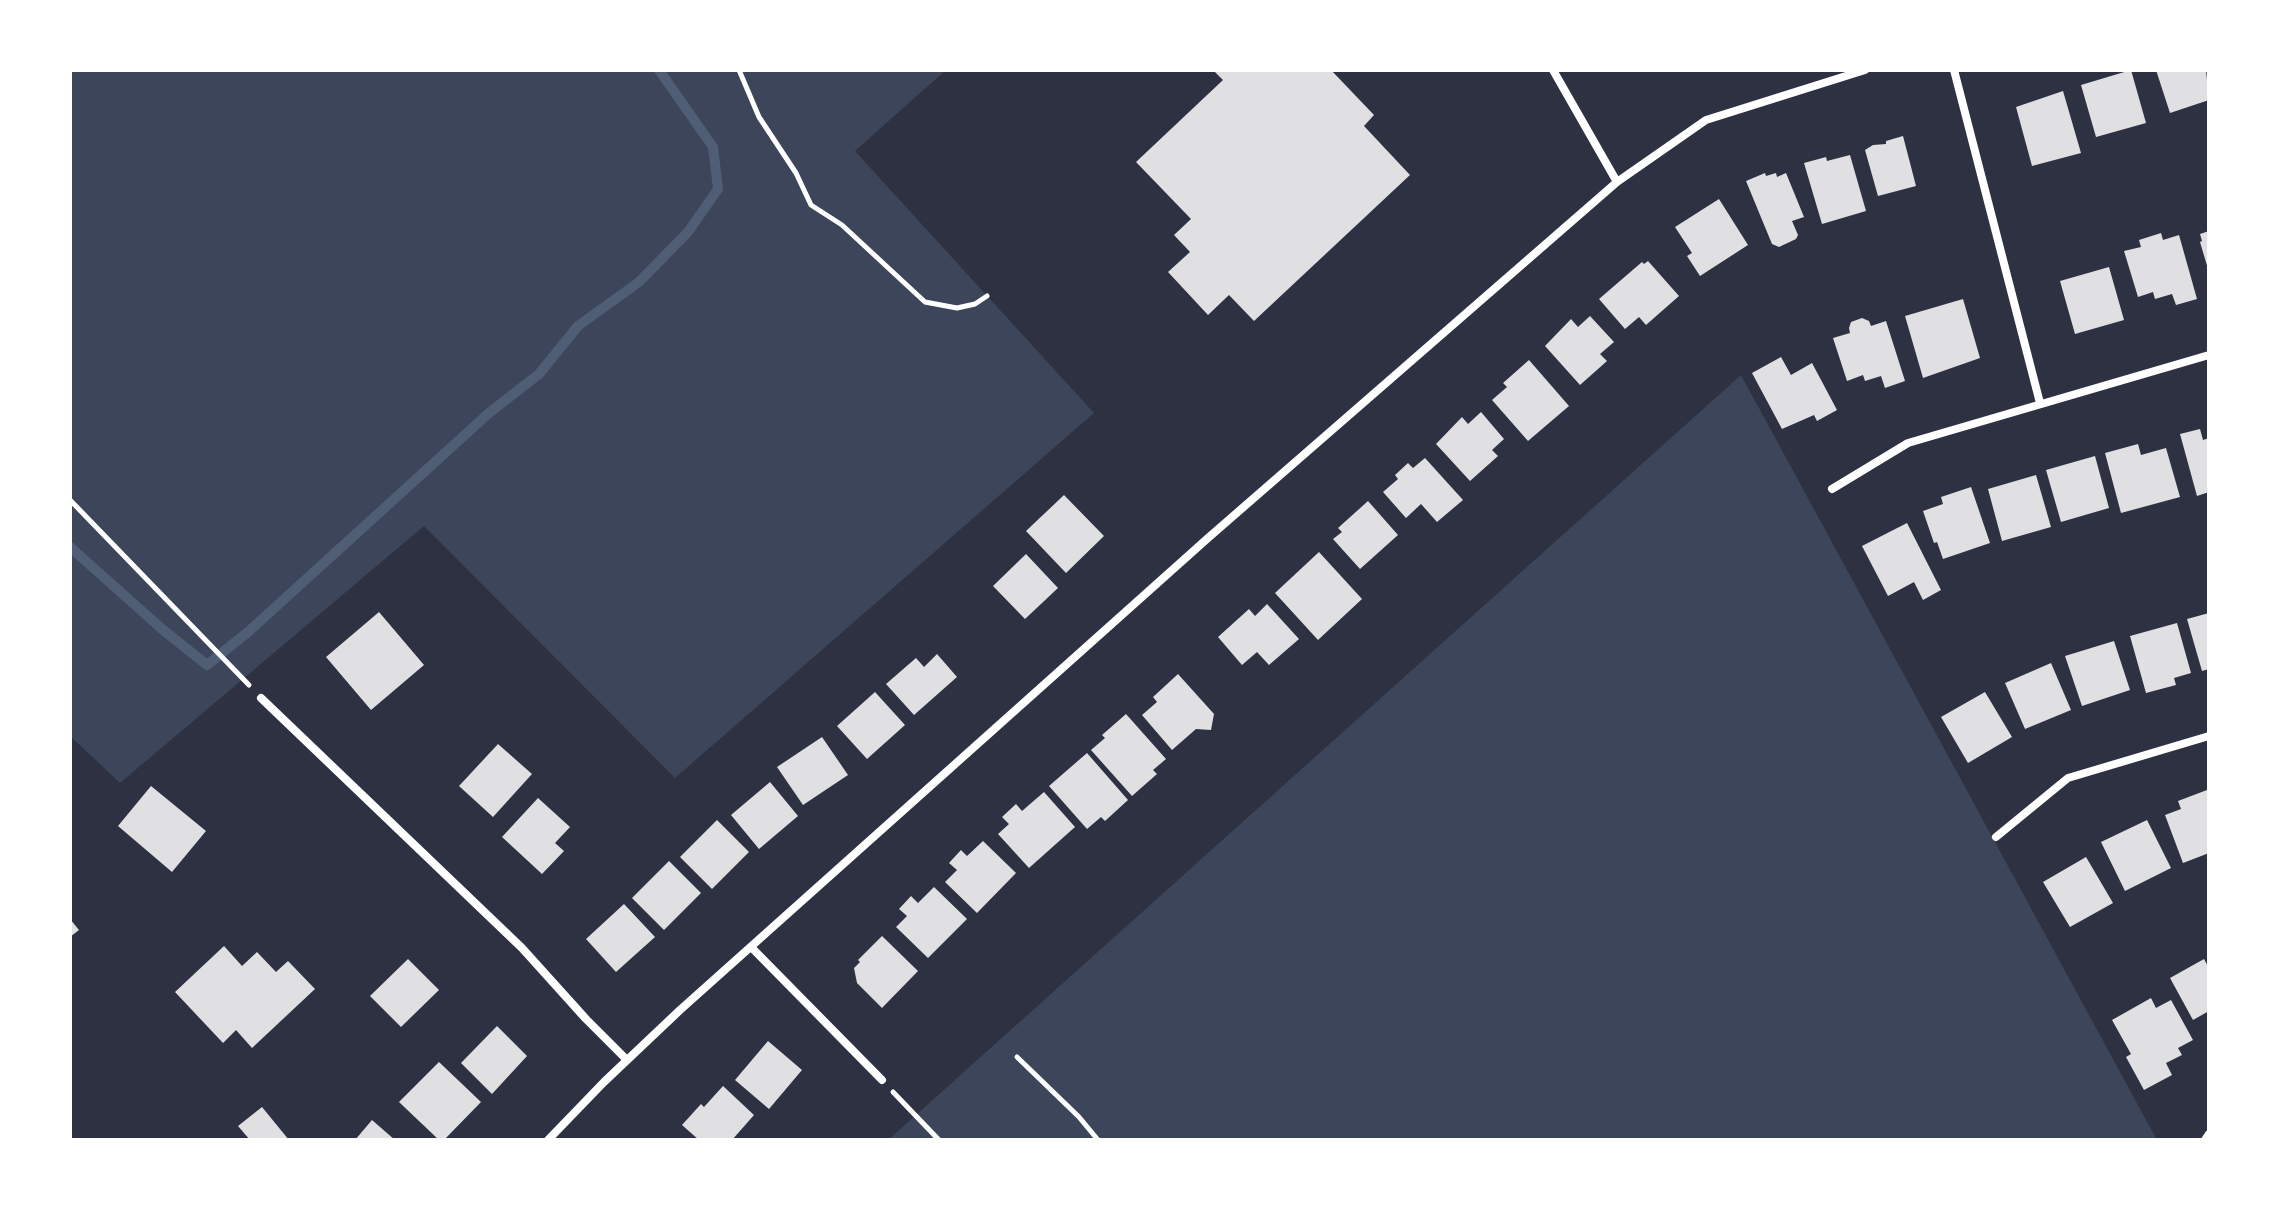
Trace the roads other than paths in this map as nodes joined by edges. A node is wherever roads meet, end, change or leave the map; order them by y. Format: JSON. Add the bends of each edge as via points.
{"nodes":[{"id":1,"x":1553,"y":70,"type":"edge"},
{"id":2,"x":1865,"y":70,"type":"edge"},
{"id":3,"x":1954,"y":70,"type":"edge"},
{"id":4,"x":1617,"y":182,"type":"junction"},
{"id":5,"x":2209,"y":355,"type":"edge"},
{"id":6,"x":2040,"y":403,"type":"junction"},
{"id":7,"x":1832,"y":489,"type":"dead end"},
{"id":8,"x":261,"y":698,"type":"road end"},
{"id":9,"x":2209,"y":736,"type":"edge"},
{"id":10,"x":1996,"y":837,"type":"dead end"},
{"id":11,"x":752,"y":948,"type":"junction"},
{"id":12,"x":627,"y":1060,"type":"junction"},
{"id":13,"x":882,"y":1080,"type":"road end"},
{"id":14,"x":2209,"y":1134,"type":"edge"},
{"id":15,"x":548,"y":1140,"type":"edge"},
{"id":16,"x":2205,"y":1140,"type":"edge"}],
"edges":[{"from":1,"to":4,"type":"street"},
{"from":2,"to":4,"type":"street","via":[[1706,120]]},
{"from":3,"to":6,"type":"street"},
{"from":4,"to":11,"type":"street","via":[[1208,538]]},
{"from":5,"to":6,"type":"street"},
{"from":6,"to":7,"type":"street","via":[[1908,443]]},
{"from":8,"to":12,"type":"street","via":[[522,948]]},
{"from":9,"to":10,"type":"street","via":[[2068,778]]},
{"from":11,"to":12,"type":"street"},
{"from":11,"to":13,"type":"street"},
{"from":12,"to":15,"type":"street"},
{"from":14,"to":16,"type":"street"}]}
